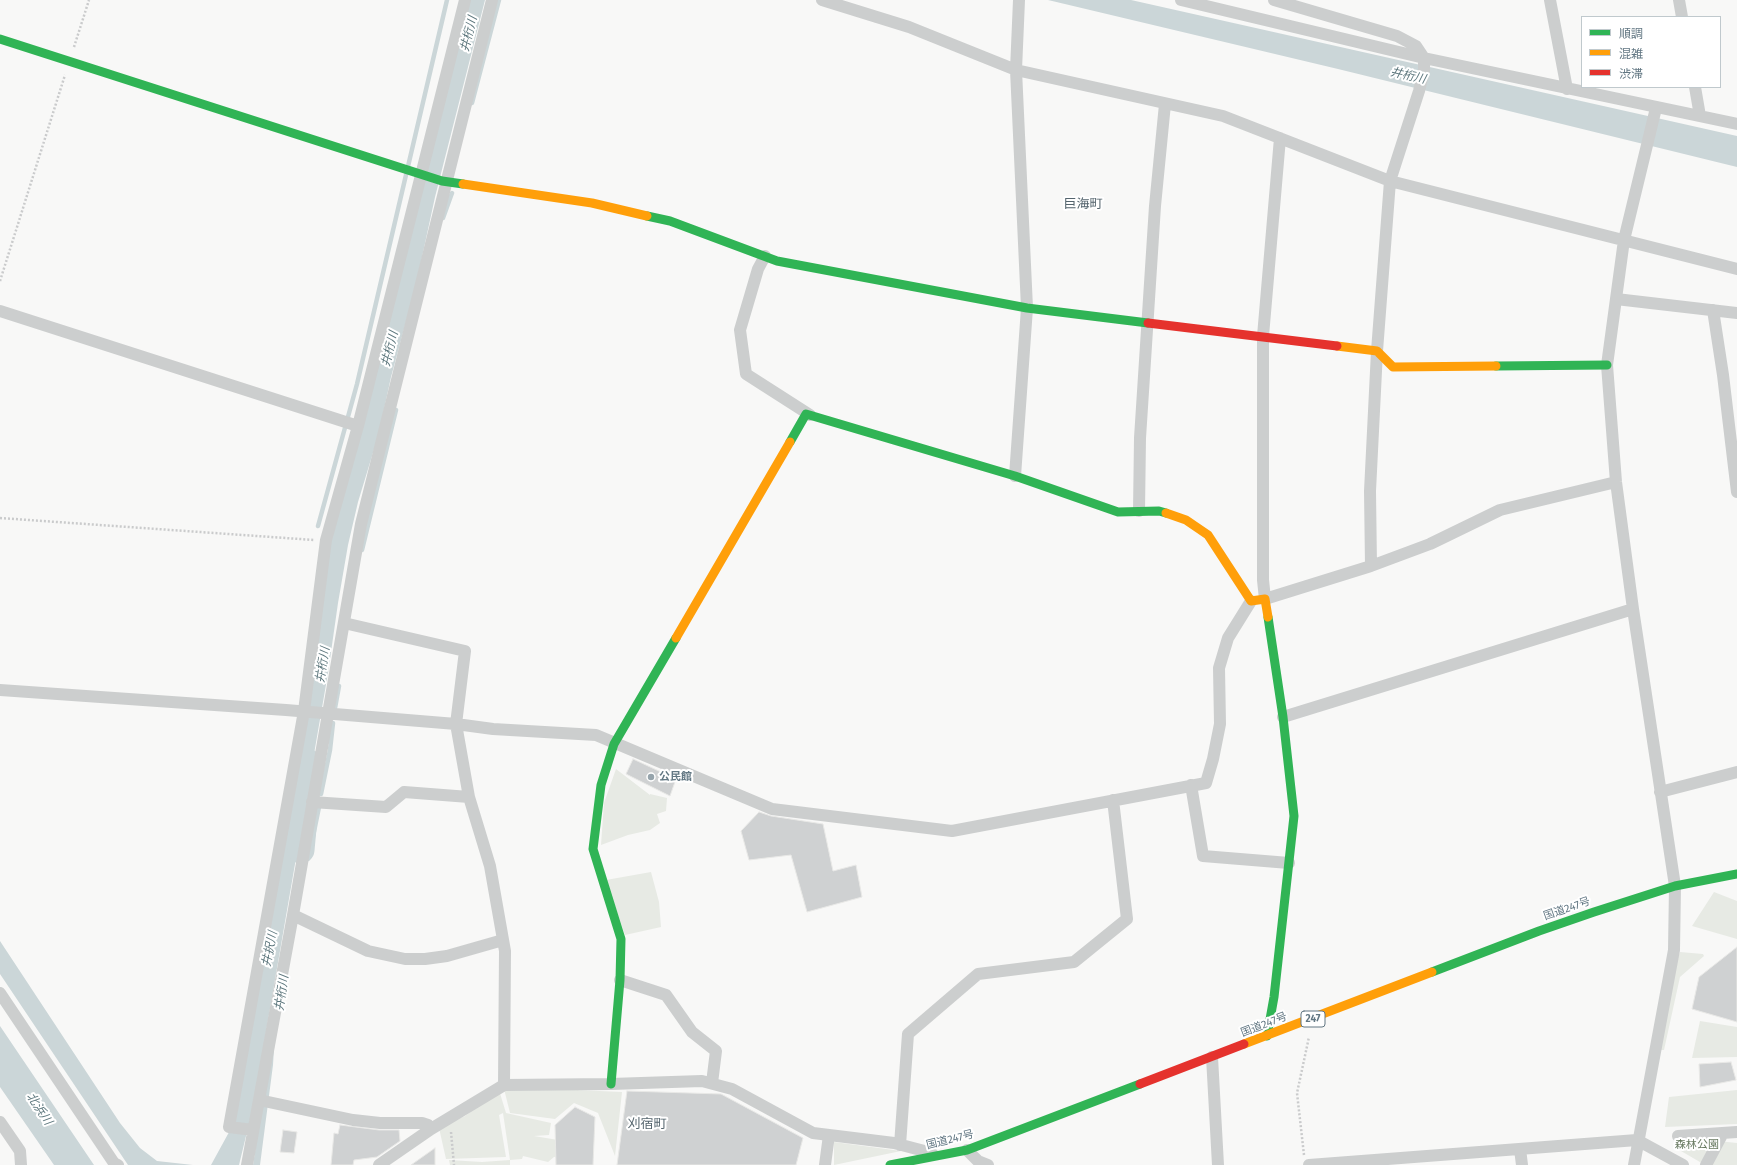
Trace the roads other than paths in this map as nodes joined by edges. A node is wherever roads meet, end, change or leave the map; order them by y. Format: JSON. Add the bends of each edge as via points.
{"nodes":[{"id":1,"x":465,"y":0,"type":"edge"},
{"id":2,"x":492,"y":0,"type":"edge"},
{"id":3,"x":822,"y":0,"type":"edge"},
{"id":4,"x":1181,"y":0,"type":"edge"},
{"id":5,"x":1550,"y":0,"type":"edge"},
{"id":6,"x":1679,"y":0,"type":"edge"},
{"id":7,"x":1278,"y":1,"type":"edge"},
{"id":8,"x":1019,"y":6,"type":"edge"},
{"id":9,"x":1682,"y":16,"type":"edge"},
{"id":10,"x":0,"y":39,"type":"edge"},
{"id":11,"x":1424,"y":64,"type":"junction"},
{"id":12,"x":1016,"y":70,"type":"junction"},
{"id":13,"x":1695,"y":88,"type":"edge"},
{"id":14,"x":1568,"y":89,"type":"junction"},
{"id":15,"x":1165,"y":104,"type":"junction"},
{"id":16,"x":1656,"y":108,"type":"junction"},
{"id":17,"x":1700,"y":116,"type":"junction"},
{"id":18,"x":1737,"y":124,"type":"edge"},
{"id":19,"x":1280,"y":138,"type":"junction"},
{"id":20,"x":421,"y":173,"type":"junction"},
{"id":21,"x":444,"y":181,"type":"junction"},
{"id":22,"x":1390,"y":181,"type":"junction"},
{"id":23,"x":1624,"y":240,"type":"junction"},
{"id":24,"x":765,"y":256,"type":"junction"},
{"id":25,"x":1737,"y":269,"type":"edge"},
{"id":26,"x":1616,"y":299,"type":"junction"},
{"id":27,"x":1027,"y":308,"type":"junction"},
{"id":28,"x":1713,"y":310,"type":"junction"},
{"id":29,"x":0,"y":311,"type":"edge"},
{"id":30,"x":1737,"y":313,"type":"edge"},
{"id":31,"x":1148,"y":322,"type":"junction"},
{"id":32,"x":1263,"y":336,"type":"junction"},
{"id":33,"x":1377,"y":351,"type":"junction"},
{"id":34,"x":1607,"y":365,"type":"junction"},
{"id":35,"x":810,"y":415,"type":"junction"},
{"id":36,"x":358,"y":426,"type":"junction"},
{"id":37,"x":1015,"y":476,"type":"junction"},
{"id":38,"x":1616,"y":482,"type":"junction"},
{"id":39,"x":1737,"y":492,"type":"edge"},
{"id":40,"x":1139,"y":511,"type":"junction"},
{"id":41,"x":1371,"y":566,"type":"junction"},
{"id":42,"x":1265,"y":599,"type":"junction"},
{"id":43,"x":1251,"y":601,"type":"junction"},
{"id":44,"x":1633,"y":609,"type":"junction"},
{"id":45,"x":344,"y":623,"type":"junction"},
{"id":46,"x":0,"y":690,"type":"edge"},
{"id":47,"x":304,"y":711,"type":"junction"},
{"id":48,"x":328,"y":714,"type":"junction"},
{"id":49,"x":1283,"y":717,"type":"junction"},
{"id":50,"x":456,"y":724,"type":"junction"},
{"id":51,"x":614,"y":744,"type":"junction"},
{"id":52,"x":1737,"y":772,"type":"edge"},
{"id":53,"x":1191,"y":785,"type":"junction"},
{"id":54,"x":1660,"y":792,"type":"junction"},
{"id":55,"x":469,"y":797,"type":"junction"},
{"id":56,"x":1113,"y":800,"type":"junction"},
{"id":57,"x":312,"y":802,"type":"junction"},
{"id":58,"x":1289,"y":863,"type":"junction"},
{"id":59,"x":1737,"y":874,"type":"edge"},
{"id":60,"x":1675,"y":886,"type":"junction"},
{"id":61,"x":293,"y":916,"type":"junction"},
{"id":62,"x":503,"y":940,"type":"junction"},
{"id":63,"x":620,"y":980,"type":"junction"},
{"id":64,"x":0,"y":993,"type":"edge"},
{"id":65,"x":1267,"y":1036,"type":"junction"},
{"id":66,"x":1212,"y":1057,"type":"junction"},
{"id":67,"x":712,"y":1083,"type":"junction"},
{"id":68,"x":611,"y":1084,"type":"junction"},
{"id":69,"x":504,"y":1085,"type":"junction"},
{"id":70,"x":264,"y":1102,"type":"junction"},
{"id":71,"x":0,"y":1122,"type":"edge"},
{"id":72,"x":253,"y":1130,"type":"junction"},
{"id":73,"x":431,"y":1130,"type":"junction"},
{"id":74,"x":1737,"y":1132,"type":"edge"},
{"id":75,"x":1723,"y":1133,"type":"junction"},
{"id":76,"x":829,"y":1135,"type":"junction"},
{"id":77,"x":1678,"y":1136,"type":"dead end"},
{"id":78,"x":1637,"y":1140,"type":"junction"},
{"id":79,"x":900,"y":1145,"type":"junction"},
{"id":80,"x":1520,"y":1149,"type":"junction"},
{"id":81,"x":967,"y":1150,"type":"junction"},
{"id":82,"x":942,"y":1155,"type":"junction"},
{"id":83,"x":1307,"y":1161,"type":"edge"},
{"id":84,"x":1358,"y":1163,"type":"edge"},
{"id":85,"x":20,"y":1165,"type":"edge"},
{"id":86,"x":118,"y":1165,"type":"edge"},
{"id":87,"x":247,"y":1165,"type":"edge"},
{"id":88,"x":379,"y":1165,"type":"edge"},
{"id":89,"x":825,"y":1165,"type":"edge"},
{"id":90,"x":890,"y":1165,"type":"edge"},
{"id":91,"x":988,"y":1165,"type":"edge"},
{"id":92,"x":1218,"y":1165,"type":"edge"},
{"id":93,"x":1522,"y":1165,"type":"edge"},
{"id":94,"x":1634,"y":1165,"type":"edge"},
{"id":95,"x":1683,"y":1165,"type":"edge"},
{"id":96,"x":1706,"y":1165,"type":"edge"}],
"edges":[{"from":1,"to":20,"type":"street"},
{"from":2,"to":21,"type":"street"},
{"from":3,"to":12,"type":"street","via":[[909,27]]},
{"from":4,"to":11,"type":"street"},
{"from":5,"to":14,"type":"street"},
{"from":6,"to":9,"type":"street"},
{"from":7,"to":11,"type":"street","via":[[1397,36],[1416,46]]},
{"from":8,"to":12,"type":"street"},
{"from":10,"to":20,"type":"main road"},
{"from":11,"to":14,"type":"street"},
{"from":11,"to":22,"type":"street","via":[[1419,91]]},
{"from":12,"to":15,"type":"street"},
{"from":12,"to":27,"type":"street"},
{"from":13,"to":17,"type":"street"},
{"from":14,"to":16,"type":"street"},
{"from":15,"to":19,"type":"street","via":[[1223,116]]},
{"from":15,"to":31,"type":"street","via":[[1155,206]]},
{"from":16,"to":17,"type":"street"},
{"from":16,"to":23,"type":"street"},
{"from":17,"to":18,"type":"street"},
{"from":19,"to":22,"type":"street"},
{"from":19,"to":32,"type":"street"},
{"from":20,"to":21,"type":"main road"},
{"from":20,"to":36,"type":"street"},
{"from":21,"to":24,"type":"main road","via":[[592,203],[670,221]]},
{"from":21,"to":45,"type":"street","via":[[361,524]]},
{"from":22,"to":23,"type":"street"},
{"from":22,"to":33,"type":"street"},
{"from":23,"to":25,"type":"street"},
{"from":23,"to":26,"type":"street"},
{"from":24,"to":27,"type":"main road","via":[[777,261]]},
{"from":24,"to":35,"type":"street","via":[[758,269],[740,330],[746,374]]},
{"from":26,"to":28,"type":"street"},
{"from":26,"to":34,"type":"street"},
{"from":27,"to":31,"type":"main road"},
{"from":27,"to":37,"type":"street"},
{"from":28,"to":30,"type":"street"},
{"from":28,"to":39,"type":"street"},
{"from":29,"to":36,"type":"street"},
{"from":31,"to":32,"type":"main road"},
{"from":31,"to":40,"type":"street","via":[[1140,438]]},
{"from":32,"to":33,"type":"main road"},
{"from":32,"to":42,"type":"street"},
{"from":33,"to":34,"type":"main road","via":[[1393,367]]},
{"from":33,"to":41,"type":"street","via":[[1370,490]]},
{"from":34,"to":38,"type":"street"},
{"from":35,"to":37,"type":"main road"},
{"from":35,"to":51,"type":"main road","via":[[806,414]]},
{"from":36,"to":47,"type":"street","via":[[326,540]]},
{"from":37,"to":40,"type":"main road","via":[[1118,512]]},
{"from":38,"to":41,"type":"street","via":[[1500,510],[1430,544]]},
{"from":38,"to":44,"type":"street"},
{"from":40,"to":43,"type":"main road","via":[[1159,511],[1186,520],[1208,535]]},
{"from":41,"to":42,"type":"street"},
{"from":42,"to":43,"type":"main road"},
{"from":42,"to":49,"type":"main road"},
{"from":43,"to":53,"type":"street","via":[[1228,638],[1219,668],[1220,724],[1214,759],[1206,783]]},
{"from":44,"to":49,"type":"street"},
{"from":44,"to":54,"type":"street"},
{"from":45,"to":48,"type":"street"},
{"from":45,"to":50,"type":"street","via":[[465,651]]},
{"from":46,"to":47,"type":"street"},
{"from":47,"to":48,"type":"street"},
{"from":47,"to":72,"type":"street","via":[[229,1127]]},
{"from":48,"to":50,"type":"street"},
{"from":48,"to":57,"type":"street"},
{"from":49,"to":58,"type":"main road","via":[[1294,816]]},
{"from":50,"to":51,"type":"street","via":[[493,729],[596,735]]},
{"from":50,"to":55,"type":"street"},
{"from":51,"to":56,"type":"street","via":[[772,809],[952,831]]},
{"from":51,"to":63,"type":"main road","via":[[601,785],[593,849],[621,939]]},
{"from":52,"to":54,"type":"street"},
{"from":53,"to":56,"type":"street"},
{"from":53,"to":58,"type":"street","via":[[1203,856]]},
{"from":54,"to":60,"type":"street"},
{"from":55,"to":57,"type":"street","via":[[404,792],[386,807]]},
{"from":55,"to":62,"type":"street","via":[[490,866]]},
{"from":56,"to":79,"type":"street","via":[[1127,919],[1074,962],[978,974],[908,1034]]},
{"from":57,"to":61,"type":"street"},
{"from":58,"to":65,"type":"main road","via":[[1274,997]]},
{"from":59,"to":60,"type":"main road","name":"国道247号","number":"247"},
{"from":60,"to":65,"type":"main road","name":"国道247号","number":"247","via":[[1539,931]]},
{"from":60,"to":78,"type":"street","via":[[1674,950]]},
{"from":61,"to":62,"type":"street","via":[[368,951],[405,959],[447,956]]},
{"from":61,"to":70,"type":"street"},
{"from":62,"to":69,"type":"street"},
{"from":63,"to":67,"type":"street","via":[[666,995],[692,1032],[716,1051]]},
{"from":63,"to":68,"type":"main road"},
{"from":64,"to":86,"type":"street","via":[[114,1163]]},
{"from":65,"to":66,"type":"main road","name":"国道247号","number":"247"},
{"from":66,"to":81,"type":"main road","name":"国道247号","number":"247"},
{"from":66,"to":92,"type":"street"},
{"from":67,"to":68,"type":"street","via":[[702,1080]]},
{"from":67,"to":76,"type":"street","via":[[732,1089],[813,1133]]},
{"from":68,"to":69,"type":"street"},
{"from":69,"to":73,"type":"street"},
{"from":70,"to":72,"type":"street"},
{"from":70,"to":73,"type":"street","via":[[353,1120],[380,1123],[422,1122]]},
{"from":71,"to":85,"type":"street","via":[[20,1151]]},
{"from":72,"to":87,"type":"street"},
{"from":73,"to":88,"type":"street"},
{"from":74,"to":75,"type":"street"},
{"from":75,"to":77,"type":"street"},
{"from":75,"to":96,"type":"street"},
{"from":76,"to":79,"type":"street"},
{"from":76,"to":89,"type":"street"},
{"from":78,"to":80,"type":"street"},
{"from":78,"to":94,"type":"street"},
{"from":78,"to":95,"type":"street"},
{"from":79,"to":82,"type":"street"},
{"from":80,"to":84,"type":"street"},
{"from":80,"to":93,"type":"street"},
{"from":81,"to":82,"type":"main road","name":"国道247号","number":"247"},
{"from":81,"to":91,"type":"street","via":[[978,1161]]},
{"from":82,"to":90,"type":"main road","name":"国道247号","number":"247"},
{"from":83,"to":84,"type":"street"}]}
